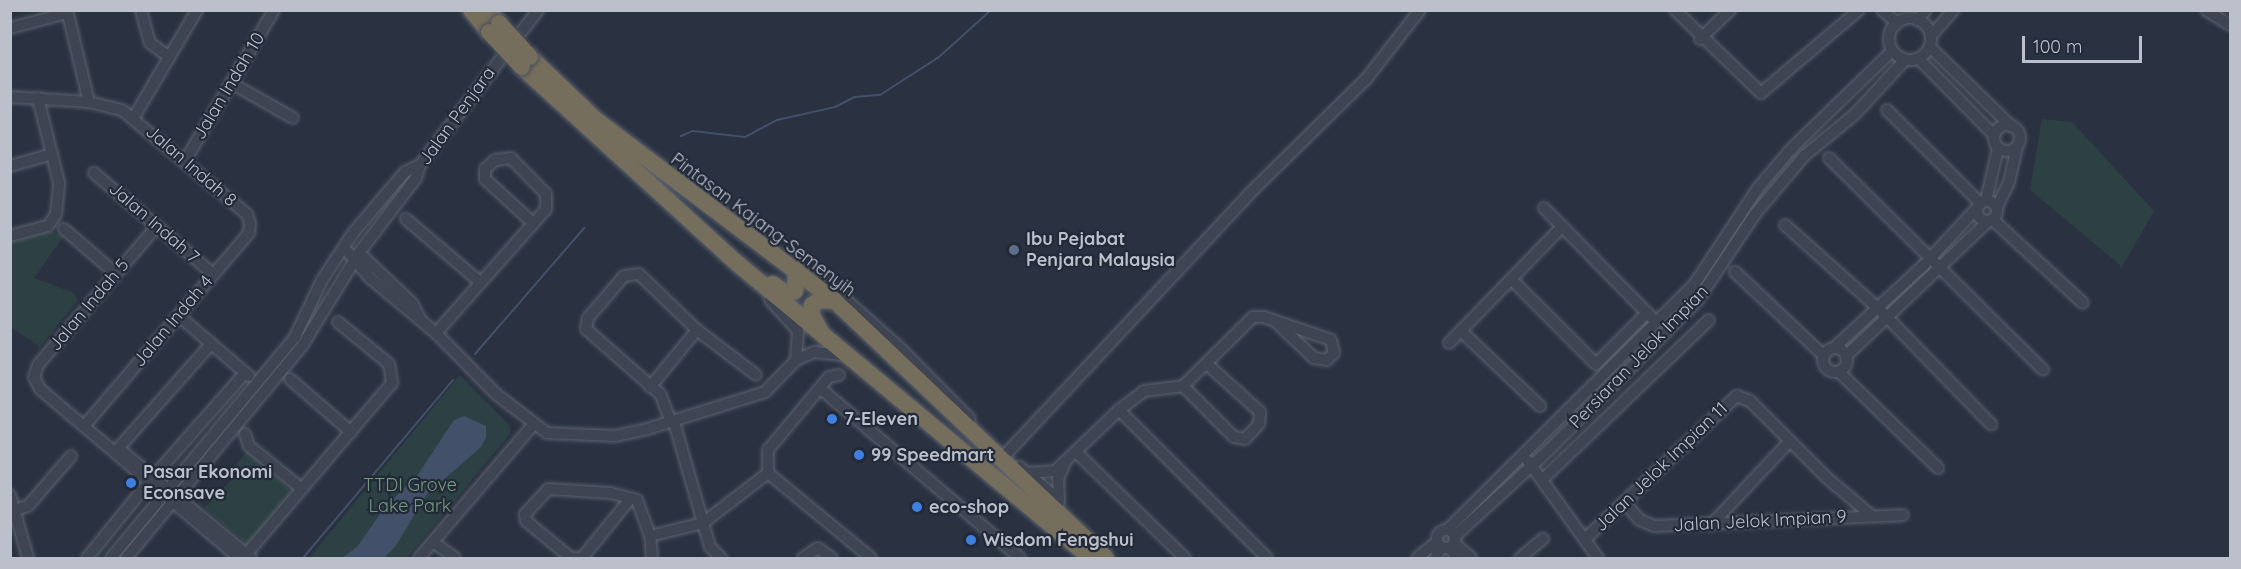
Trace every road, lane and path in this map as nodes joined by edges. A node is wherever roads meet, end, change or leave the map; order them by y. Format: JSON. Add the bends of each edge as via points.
{"nodes":[{"id":1,"x":141,"y":10,"type":"edge"},
{"id":2,"x":197,"y":10,"type":"edge"},
{"id":3,"x":274,"y":10,"type":"edge"},
{"id":4,"x":471,"y":10,"type":"edge"},
{"id":5,"x":538,"y":10,"type":"edge"},
{"id":6,"x":1420,"y":10,"type":"edge"},
{"id":7,"x":1675,"y":10,"type":"edge"},
{"id":8,"x":1730,"y":10,"type":"edge"},
{"id":9,"x":1859,"y":10,"type":"edge"},
{"id":10,"x":1881,"y":10,"type":"edge"},
{"id":11,"x":1926,"y":10,"type":"edge"},
{"id":12,"x":1954,"y":10,"type":"edge"},
{"id":13,"x":2206,"y":10,"type":"edge"},
{"id":14,"x":2227,"y":10,"type":"edge"},
{"id":15,"x":67,"y":12,"type":"edge"},
{"id":16,"x":2230,"y":13,"type":"edge"},
{"id":17,"x":1917,"y":20,"type":"junction"},
{"id":18,"x":492,"y":22,"type":"edge"},
{"id":19,"x":1897,"y":23,"type":"junction"},
{"id":20,"x":2230,"y":26,"type":"edge"},
{"id":21,"x":10,"y":28,"type":"edge"},
{"id":22,"x":1700,"y":39,"type":"junction"},
{"id":23,"x":1930,"y":41,"type":"junction"},
{"id":24,"x":1892,"y":51,"type":"junction"},
{"id":25,"x":169,"y":57,"type":"junction"},
{"id":26,"x":1919,"y":59,"type":"junction"},
{"id":27,"x":1905,"y":60,"type":"junction"},
{"id":28,"x":526,"y":62,"type":"junction"},
{"id":29,"x":231,"y":83,"type":"junction"},
{"id":30,"x":10,"y":97,"type":"edge"},
{"id":31,"x":38,"y":98,"type":"junction"},
{"id":32,"x":89,"y":102,"type":"junction"},
{"id":33,"x":1887,"y":110,"type":"dead end"},
{"id":34,"x":134,"y":117,"type":"junction"},
{"id":35,"x":293,"y":118,"type":"dead end"},
{"id":36,"x":2011,"y":126,"type":"junction"},
{"id":37,"x":1994,"y":135,"type":"junction"},
{"id":38,"x":1998,"y":148,"type":"junction"},
{"id":39,"x":2017,"y":148,"type":"junction"},
{"id":40,"x":52,"y":154,"type":"junction"},
{"id":41,"x":1829,"y":158,"type":"dead end"},
{"id":42,"x":185,"y":161,"type":"junction"},
{"id":43,"x":420,"y":165,"type":"junction"},
{"id":44,"x":10,"y":166,"type":"edge"},
{"id":45,"x":94,"y":173,"type":"dead end"},
{"id":46,"x":1980,"y":204,"type":"junction"},
{"id":47,"x":1996,"y":207,"type":"junction"},
{"id":48,"x":1544,"y":208,"type":"dead end"},
{"id":49,"x":247,"y":214,"type":"joint"},
{"id":50,"x":406,"y":219,"type":"dead end"},
{"id":51,"x":1990,"y":221,"type":"junction"},
{"id":52,"x":532,"y":222,"type":"junction"},
{"id":53,"x":1785,"y":225,"type":"dead end"},
{"id":54,"x":157,"y":226,"type":"junction"},
{"id":55,"x":698,"y":228,"type":"junction"},
{"id":56,"x":1561,"y":228,"type":"junction"},
{"id":57,"x":64,"y":229,"type":"dead end"},
{"id":58,"x":353,"y":233,"type":"junction"},
{"id":59,"x":374,"y":233,"type":"junction"},
{"id":60,"x":10,"y":236,"type":"edge"},
{"id":61,"x":354,"y":255,"type":"junction"},
{"id":62,"x":1930,"y":257,"type":"junction"},
{"id":63,"x":738,"y":264,"type":"junction"},
{"id":64,"x":374,"y":266,"type":"junction"},
{"id":65,"x":1940,"y":266,"type":"junction"},
{"id":66,"x":329,"y":269,"type":"junction"},
{"id":67,"x":796,"y":270,"type":"junction"},
{"id":68,"x":1735,"y":272,"type":"dead end"},
{"id":69,"x":115,"y":273,"type":"junction"},
{"id":70,"x":213,"y":274,"type":"junction"},
{"id":71,"x":370,"y":278,"type":"junction"},
{"id":72,"x":1511,"y":279,"type":"junction"},
{"id":73,"x":810,"y":281,"type":"junction"},
{"id":74,"x":340,"y":282,"type":"junction"},
{"id":75,"x":480,"y":282,"type":"junction"},
{"id":76,"x":835,"y":301,"type":"junction"},
{"id":77,"x":2083,"y":303,"type":"dead end"},
{"id":78,"x":1647,"y":313,"type":"junction"},
{"id":79,"x":1882,"y":313,"type":"junction"},
{"id":80,"x":179,"y":316,"type":"junction"},
{"id":81,"x":420,"y":319,"type":"junction"},
{"id":82,"x":1709,"y":320,"type":"dead end"},
{"id":83,"x":1275,"y":321,"type":"junction"},
{"id":84,"x":338,"y":322,"type":"dead end"},
{"id":85,"x":1660,"y":326,"type":"junction"},
{"id":86,"x":697,"y":330,"type":"junction"},
{"id":87,"x":1461,"y":331,"type":"junction"},
{"id":88,"x":436,"y":333,"type":"junction"},
{"id":89,"x":829,"y":339,"type":"junction"},
{"id":90,"x":1449,"y":343,"type":"dead end"},
{"id":91,"x":211,"y":344,"type":"junction"},
{"id":92,"x":1834,"y":348,"type":"junction"},
{"id":93,"x":849,"y":356,"type":"junction"},
{"id":94,"x":1824,"y":356,"type":"junction"},
{"id":95,"x":1846,"y":356,"type":"junction"},
{"id":96,"x":796,"y":360,"type":"junction"},
{"id":97,"x":1208,"y":365,"type":"junction"},
{"id":98,"x":2043,"y":370,"type":"dead end"},
{"id":99,"x":1839,"y":372,"type":"junction"},
{"id":100,"x":245,"y":373,"type":"junction"},
{"id":101,"x":756,"y":375,"type":"dead end"},
{"id":102,"x":838,"y":375,"type":"dead end"},
{"id":103,"x":290,"y":379,"type":"dead end"},
{"id":104,"x":1183,"y":386,"type":"junction"},
{"id":105,"x":260,"y":387,"type":"junction"},
{"id":106,"x":650,"y":387,"type":"junction"},
{"id":107,"x":821,"y":389,"type":"junction"},
{"id":108,"x":1540,"y":406,"type":"dead end"},
{"id":109,"x":1119,"y":410,"type":"junction"},
{"id":110,"x":672,"y":422,"type":"junction"},
{"id":111,"x":85,"y":424,"type":"junction"},
{"id":112,"x":1990,"y":424,"type":"dead end"},
{"id":113,"x":533,"y":425,"type":"junction"},
{"id":114,"x":351,"y":432,"type":"junction"},
{"id":115,"x":245,"y":434,"type":"dead end"},
{"id":116,"x":1789,"y":442,"type":"junction"},
{"id":117,"x":116,"y":451,"type":"junction"},
{"id":118,"x":1076,"y":452,"type":"junction"},
{"id":119,"x":1006,"y":453,"type":"junction"},
{"id":120,"x":71,"y":456,"type":"dead end"},
{"id":121,"x":1524,"y":456,"type":"junction"},
{"id":122,"x":1064,"y":465,"type":"junction"},
{"id":123,"x":1532,"y":466,"type":"junction"},
{"id":124,"x":1938,"y":468,"type":"dead end"},
{"id":125,"x":768,"y":473,"type":"junction"},
{"id":126,"x":1028,"y":473,"type":"junction"},
{"id":127,"x":1542,"y":480,"type":"junction"},
{"id":128,"x":152,"y":482,"type":"junction"},
{"id":129,"x":185,"y":488,"type":"junction"},
{"id":130,"x":169,"y":489,"type":"junction"},
{"id":131,"x":302,"y":489,"type":"junction"},
{"id":132,"x":10,"y":495,"type":"edge"},
{"id":133,"x":631,"y":498,"type":"junction"},
{"id":134,"x":1058,"y":499,"type":"junction"},
{"id":135,"x":175,"y":500,"type":"junction"},
{"id":136,"x":1625,"y":503,"type":"junction"},
{"id":137,"x":154,"y":506,"type":"junction"},
{"id":138,"x":14,"y":510,"type":"junction"},
{"id":139,"x":190,"y":514,"type":"junction"},
{"id":140,"x":1871,"y":515,"type":"junction"},
{"id":141,"x":1903,"y":515,"type":"dead end"},
{"id":142,"x":162,"y":516,"type":"junction"},
{"id":143,"x":1066,"y":518,"type":"junction"},
{"id":144,"x":703,"y":523,"type":"junction"},
{"id":145,"x":1711,"y":525,"type":"junction"},
{"id":146,"x":650,"y":536,"type":"junction"},
{"id":147,"x":1543,"y":539,"type":"dead end"},
{"id":148,"x":1585,"y":539,"type":"junction"},
{"id":149,"x":1447,"y":541,"type":"junction"},
{"id":150,"x":434,"y":542,"type":"junction"},
{"id":151,"x":245,"y":557,"type":"edge"},
{"id":152,"x":1524,"y":557,"type":"edge"},
{"id":153,"x":27,"y":558,"type":"edge"},
{"id":154,"x":87,"y":558,"type":"edge"},
{"id":155,"x":111,"y":558,"type":"edge"},
{"id":156,"x":126,"y":558,"type":"edge"},
{"id":157,"x":420,"y":558,"type":"edge"},
{"id":158,"x":455,"y":558,"type":"edge"},
{"id":159,"x":572,"y":558,"type":"edge"},
{"id":160,"x":652,"y":558,"type":"edge"},
{"id":161,"x":720,"y":558,"type":"edge"},
{"id":162,"x":803,"y":558,"type":"edge"},
{"id":163,"x":832,"y":558,"type":"edge"},
{"id":164,"x":871,"y":558,"type":"edge"},
{"id":165,"x":1020,"y":558,"type":"edge"},
{"id":166,"x":1091,"y":558,"type":"edge"},
{"id":167,"x":1106,"y":558,"type":"edge"},
{"id":168,"x":1185,"y":558,"type":"edge"},
{"id":169,"x":1267,"y":558,"type":"edge"},
{"id":170,"x":1417,"y":558,"type":"edge"},
{"id":171,"x":1436,"y":558,"type":"edge"},
{"id":172,"x":1458,"y":558,"type":"edge"},
{"id":173,"x":1471,"y":558,"type":"edge"},
{"id":174,"x":1598,"y":558,"type":"edge"}],
"edges":[{"from":1,"to":25,"type":"street","via":[[150,43]]},
{"from":2,"to":25,"type":"street"},
{"from":3,"to":29,"type":"street","name":"Jalan Indah 10"},
{"from":4,"to":18,"type":"highway","name":"Pintasan Kajang-Semenyih"},
{"from":5,"to":43,"type":"street","name":"Jalan Penjara"},
{"from":6,"to":119,"type":"street","via":[[1367,78],[1249,194]]},
{"from":7,"to":22,"type":"street"},
{"from":8,"to":22,"type":"street"},
{"from":9,"to":22,"type":"street","via":[[1761,93]]},
{"from":10,"to":19,"type":"street"},
{"from":11,"to":17,"type":"street"},
{"from":12,"to":23,"type":"street"},
{"from":13,"to":20,"type":"street"},
{"from":14,"to":16,"type":"street"},
{"from":15,"to":21,"type":"street"},
{"from":15,"to":32,"type":"street"},
{"from":17,"to":19,"type":"street"},
{"from":17,"to":23,"type":"street"},
{"from":18,"to":28,"type":"highway","name":"Pintasan Kajang-Semenyih","bridge":true},
{"from":19,"to":24,"type":"street","via":[[1889,38]]},
{"from":23,"to":26,"type":"street"},
{"from":23,"to":36,"type":"street"},
{"from":24,"to":27,"type":"street"},
{"from":24,"to":85,"type":"street","name":"Persiaran Jelok Impian","via":[[1792,148],[1758,188],[1694,285]]},
{"from":25,"to":34,"type":"street"},
{"from":26,"to":27,"type":"street"},
{"from":26,"to":37,"type":"street"},
{"from":27,"to":85,"type":"street","name":"Persiaran Jelok Impian","via":[[1855,114],[1804,156],[1755,214],[1703,294]]},
{"from":28,"to":55,"type":"highway","name":"Pintasan Kajang-Semenyih"},
{"from":28,"to":67,"type":"highway","name":"Pintasan Kajang-Semenyih","via":[[596,120]]},
{"from":29,"to":35,"type":"street"},
{"from":29,"to":42,"type":"street","name":"Jalan Indah 10"},
{"from":30,"to":31,"type":"street","name":"Jalan Indah 8"},
{"from":31,"to":32,"type":"street","name":"Jalan Indah 8"},
{"from":31,"to":40,"type":"street"},
{"from":32,"to":34,"type":"street","name":"Jalan Indah 8"},
{"from":33,"to":46,"type":"street"},
{"from":34,"to":42,"type":"street","name":"Jalan Indah 8"},
{"from":36,"to":37,"type":"street","via":[[2004,126]]},
{"from":36,"to":39,"type":"street","via":[[2020,135]]},
{"from":37,"to":38,"type":"street"},
{"from":38,"to":39,"type":"street"},
{"from":38,"to":46,"type":"street"},
{"from":39,"to":47,"type":"street","via":[[2009,182]]},
{"from":40,"to":44,"type":"street"},
{"from":40,"to":60,"type":"street","via":[[59,183],[57,214],[48,226]]},
{"from":41,"to":62,"type":"street"},
{"from":42,"to":49,"type":"street","name":"Jalan Indah 8"},
{"from":43,"to":58,"type":"street","via":[[405,172]]},
{"from":43,"to":59,"type":"street","name":"Jalan Penjara","via":[[416,178]]},
{"from":45,"to":54,"type":"street","name":"Jalan Indah 7"},
{"from":46,"to":47,"type":"street"},
{"from":46,"to":51,"type":"street","via":[[1981,220]]},
{"from":46,"to":62,"type":"street"},
{"from":47,"to":51,"type":"street"},
{"from":48,"to":56,"type":"street"},
{"from":49,"to":70,"type":"street","name":"Jalan Indah 4","via":[[249,233]]},
{"from":50,"to":75,"type":"street"},
{"from":51,"to":65,"type":"street"},
{"from":51,"to":77,"type":"street"},
{"from":52,"to":52,"type":"street","via":[[485,178],[485,169],[495,160],[511,158],[546,194],[546,208]]},
{"from":52,"to":75,"type":"street"},
{"from":53,"to":79,"type":"street"},
{"from":54,"to":69,"type":"street","name":"Jalan Indah 5"},
{"from":54,"to":70,"type":"street","name":"Jalan Indah 7"},
{"from":55,"to":63,"type":"highway","name":"Pintasan Kajang-Semenyih"},
{"from":55,"to":67,"type":"highway","via":[[786,294],[797,286]]},
{"from":56,"to":72,"type":"street"},
{"from":56,"to":78,"type":"street"},
{"from":57,"to":69,"type":"street"},
{"from":58,"to":61,"type":"street"},
{"from":58,"to":66,"type":"street"},
{"from":59,"to":61,"type":"street","name":"Jalan Penjara"},
{"from":59,"to":64,"type":"street"},
{"from":61,"to":64,"type":"street"},
{"from":61,"to":66,"type":"street"},
{"from":61,"to":71,"type":"street"},
{"from":61,"to":74,"type":"street"},
{"from":62,"to":65,"type":"street"},
{"from":62,"to":79,"type":"street"},
{"from":63,"to":89,"type":"highway","name":"Pintasan Kajang-Semenyih"},
{"from":63,"to":96,"type":"street","via":[[795,325],[799,338]]},
{"from":64,"to":81,"type":"street","via":[[412,303]]},
{"from":65,"to":79,"type":"street"},
{"from":65,"to":98,"type":"street"},
{"from":66,"to":105,"type":"street","via":[[295,337]]},
{"from":67,"to":73,"type":"highway","name":"Pintasan Kajang-Semenyih"},
{"from":68,"to":94,"type":"street"},
{"from":69,"to":111,"type":"street","name":"Jalan Indah 5","via":[[38,365],[34,377],[40,389]]},
{"from":70,"to":80,"type":"street","name":"Jalan Indah 4"},
{"from":71,"to":74,"type":"street","via":[[354,274]]},
{"from":71,"to":81,"type":"street"},
{"from":72,"to":78,"type":"street","via":[[1596,364]]},
{"from":72,"to":87,"type":"street"},
{"from":73,"to":76,"type":"highway","name":"Pintasan Kajang-Semenyih"},
{"from":73,"to":119,"type":"street","via":[[827,283],[901,349]]},
{"from":74,"to":105,"type":"street","via":[[313,330]]},
{"from":75,"to":88,"type":"street"},
{"from":76,"to":89,"type":"highway","via":[[820,300],[811,310],[815,324]]},
{"from":76,"to":143,"type":"highway","name":"Pintasan Kajang-Semenyih"},
{"from":78,"to":85,"type":"street"},
{"from":79,"to":92,"type":"street"},
{"from":79,"to":95,"type":"street"},
{"from":79,"to":112,"type":"street"},
{"from":80,"to":91,"type":"street"},
{"from":80,"to":111,"type":"street","name":"Jalan Indah 4"},
{"from":81,"to":88,"type":"street"},
{"from":82,"to":127,"type":"street"},
{"from":83,"to":83,"type":"street","via":[[1331,340],[1334,353],[1327,360],[1314,358]]},
{"from":83,"to":97,"type":"street","via":[[1253,317]]},
{"from":84,"to":114,"type":"street","via":[[389,364],[393,375],[392,383]]},
{"from":85,"to":121,"type":"street","name":"Persiaran Jelok Impian"},
{"from":85,"to":123,"type":"street","name":"Persiaran Jelok Impian"},
{"from":86,"to":101,"type":"street"},
{"from":86,"to":106,"type":"street"},
{"from":86,"to":106,"type":"street","via":[[639,274],[631,273],[588,318],[586,329]]},
{"from":87,"to":90,"type":"street"},
{"from":87,"to":108,"type":"street"},
{"from":88,"to":113,"type":"street"},
{"from":89,"to":93,"type":"highway","name":"Pintasan Kajang-Semenyih"},
{"from":91,"to":100,"type":"street"},
{"from":91,"to":117,"type":"street"},
{"from":92,"to":94,"type":"street"},
{"from":92,"to":95,"type":"street"},
{"from":93,"to":96,"type":"street","via":[[821,350]]},
{"from":93,"to":166,"type":"highway","name":"Pintasan Kajang-Semenyih"},
{"from":94,"to":99,"type":"street","via":[[1826,368]]},
{"from":95,"to":99,"type":"street","via":[[1846,365]]},
{"from":96,"to":110,"type":"street","via":[[765,392]]},
{"from":97,"to":104,"type":"street"},
{"from":97,"to":104,"type":"street","via":[[1260,412],[1259,424],[1245,439],[1234,437]]},
{"from":99,"to":124,"type":"street"},
{"from":100,"to":105,"type":"street"},
{"from":100,"to":128,"type":"street"},
{"from":102,"to":107,"type":"street","via":[[830,377]]},
{"from":103,"to":114,"type":"street"},
{"from":104,"to":109,"type":"street","via":[[1150,389]]},
{"from":105,"to":129,"type":"street"},
{"from":105,"to":130,"type":"street"},
{"from":106,"to":110,"type":"street","via":[[660,394]]},
{"from":107,"to":125,"type":"street","via":[[768,450]]},
{"from":107,"to":165,"type":"street"},
{"from":109,"to":118,"type":"street"},
{"from":109,"to":169,"type":"street"},
{"from":110,"to":113,"type":"street","via":[[615,436],[571,437],[547,433]]},
{"from":110,"to":144,"type":"street"},
{"from":111,"to":117,"type":"street"},
{"from":113,"to":150,"type":"street"},
{"from":114,"to":131,"type":"street"},
{"from":115,"to":131,"type":"street","via":[[249,446]]},
{"from":116,"to":136,"type":"street","name":"Jalan Jelok Impian 11","via":[[1750,401],[1737,396]]},
{"from":116,"to":140,"type":"street","name":"Jalan Jelok Impian 11"},
{"from":116,"to":145,"type":"street"},
{"from":117,"to":128,"type":"street","via":[[123,452]]},
{"from":118,"to":122,"type":"street"},
{"from":118,"to":168,"type":"street"},
{"from":119,"to":126,"type":"street"},
{"from":120,"to":138,"type":"street","via":[[28,506]]},
{"from":121,"to":123,"type":"street"},
{"from":121,"to":149,"type":"street","name":"Persiaran Jelok Impian"},
{"from":122,"to":126,"type":"street","via":[[1047,474]]},
{"from":122,"to":134,"type":"street","via":[[1058,479]]},
{"from":123,"to":127,"type":"street"},
{"from":123,"to":149,"type":"street","name":"Persiaran Jelok Impian"},
{"from":125,"to":144,"type":"street"},
{"from":125,"to":164,"type":"street"},
{"from":126,"to":134,"type":"street"},
{"from":127,"to":148,"type":"street"},
{"from":128,"to":130,"type":"street"},
{"from":128,"to":130,"type":"street"},
{"from":128,"to":137,"type":"street"},
{"from":128,"to":154,"type":"street"},
{"from":129,"to":135,"type":"street"},
{"from":129,"to":139,"type":"street"},
{"from":130,"to":135,"type":"street"},
{"from":130,"to":137,"type":"street"},
{"from":131,"to":151,"type":"street"},
{"from":132,"to":138,"type":"street"},
{"from":133,"to":146,"type":"street","via":[[636,500]]},
{"from":133,"to":159,"type":"street","via":[[582,558]]},
{"from":133,"to":159,"type":"street","via":[[611,492],[548,489],[533,503],[525,514],[526,521]]},
{"from":134,"to":143,"type":"street"},
{"from":135,"to":139,"type":"street"},
{"from":135,"to":142,"type":"street"},
{"from":136,"to":145,"type":"street","name":"Jalan Jelok Impian 9","via":[[1640,520],[1654,526]]},
{"from":136,"to":148,"type":"street","name":"Jalan Jelok Impian 11"},
{"from":137,"to":155,"type":"street"},
{"from":138,"to":153,"type":"street"},
{"from":139,"to":142,"type":"street"},
{"from":139,"to":151,"type":"street"},
{"from":140,"to":141,"type":"street","name":"Jalan Jelok Impian 9"},
{"from":140,"to":145,"type":"street","name":"Jalan Jelok Impian 9"},
{"from":142,"to":156,"type":"street"},
{"from":143,"to":167,"type":"highway","name":"Pintasan Kajang-Semenyih"},
{"from":144,"to":146,"type":"street"},
{"from":144,"to":161,"type":"street","via":[[710,548]]},
{"from":146,"to":160,"type":"street"},
{"from":147,"to":152,"type":"street"},
{"from":148,"to":174,"type":"street"},
{"from":149,"to":170,"type":"street","name":"Persiaran Jelok Impian"},
{"from":149,"to":171,"type":"street","name":"Persiaran Jelok Impian"},
{"from":149,"to":172,"type":"street"},
{"from":149,"to":173,"type":"street"},
{"from":150,"to":157,"type":"street"},
{"from":150,"to":158,"type":"street"},
{"from":162,"to":163,"type":"street","via":[[822,549]]}]}
